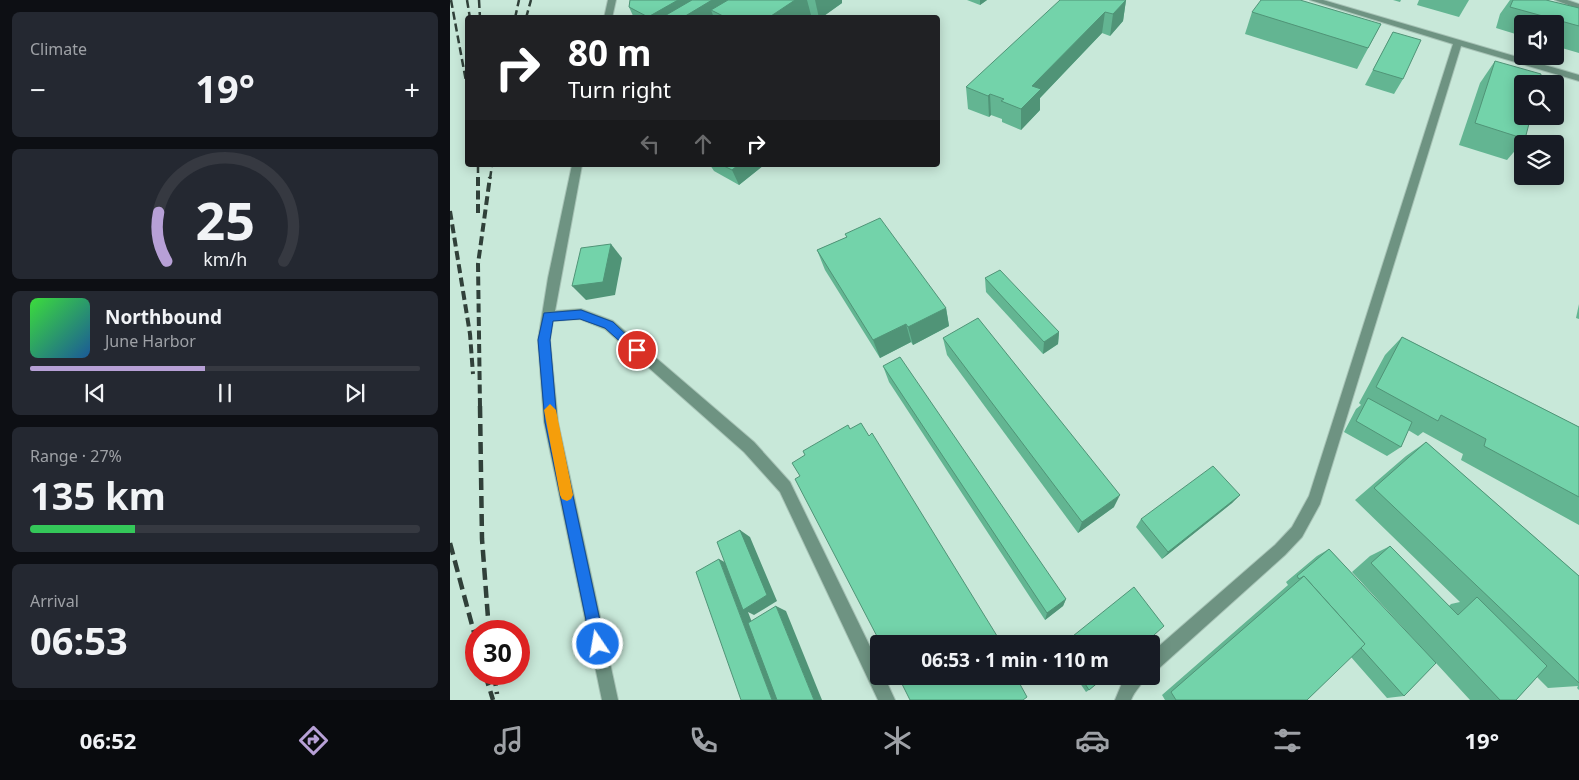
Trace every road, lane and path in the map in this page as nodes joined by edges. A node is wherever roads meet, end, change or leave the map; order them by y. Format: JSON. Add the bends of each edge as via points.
{"nodes":[{"id":1,"x":612,"y":0,"type":"edge"},
{"id":2,"x":1314,"y":0,"type":"edge"},
{"id":3,"x":1560,"y":0,"type":"edge"},
{"id":4,"x":1579,"y":7,"type":"edge"},
{"id":5,"x":609,"y":15,"type":"edge"},
{"id":6,"x":1458,"y":42,"type":"junction"},
{"id":7,"x":1579,"y":78,"type":"edge"},
{"id":8,"x":577,"y":167,"type":"edge"},
{"id":9,"x":548,"y":317,"type":"junction"},
{"id":10,"x":1160,"y":656,"type":"edge"},
{"id":11,"x":1129,"y":685,"type":"edge"},
{"id":12,"x":610,"y":700,"type":"edge"},
{"id":13,"x":887,"y":700,"type":"edge"},
{"id":14,"x":1124,"y":700,"type":"edge"}],
"edges":[{"from":1,"to":5,"type":"street"},
{"from":2,"to":6,"type":"street"},
{"from":3,"to":4,"type":"street"},
{"from":6,"to":7,"type":"street"},
{"from":6,"to":10,"type":"street","via":[[1315,499],[1297,532],[1280,550]]},
{"from":8,"to":9,"type":"street"},
{"from":9,"to":12,"type":"street","via":[[544,340],[551,422]]},
{"from":9,"to":13,"type":"street","via":[[581,314],[609,325],[749,447],[785,487]]},
{"from":11,"to":14,"type":"street"}]}
